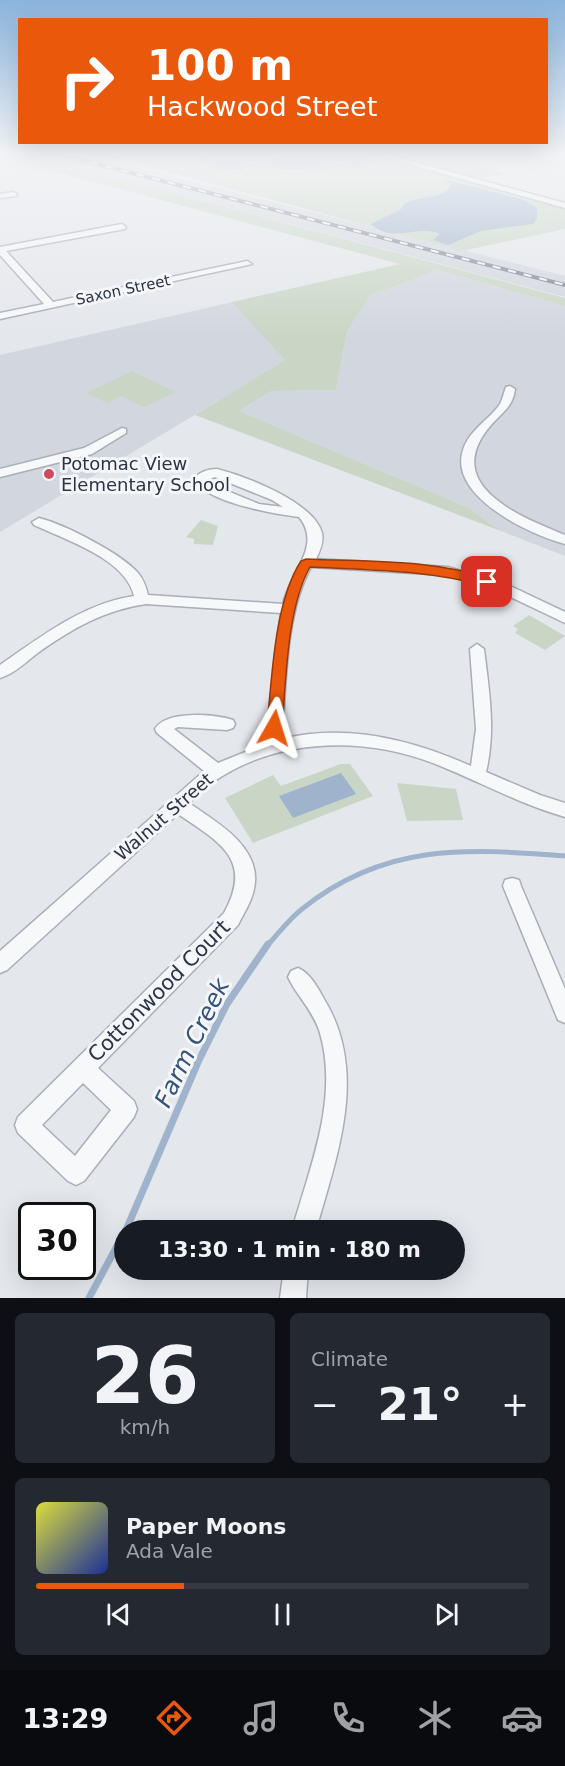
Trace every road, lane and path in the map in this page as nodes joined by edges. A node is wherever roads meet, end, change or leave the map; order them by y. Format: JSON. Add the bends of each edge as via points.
{"nodes":[{"id":1,"x":122,"y":227,"type":"dead end"},
{"id":2,"x":0,"y":250,"type":"edge"},
{"id":3,"x":247,"y":264,"type":"dead end"},
{"id":4,"x":50,"y":305,"type":"junction"},
{"id":5,"x":0,"y":316,"type":"edge"},
{"id":6,"x":510,"y":389,"type":"dead end"},
{"id":7,"x":122,"y":431,"type":"dead end"},
{"id":8,"x":0,"y":473,"type":"edge"},
{"id":9,"x":303,"y":514,"type":"junction"},
{"id":10,"x":39,"y":522,"type":"dead end"},
{"id":11,"x":565,"y":540,"type":"edge"},
{"id":12,"x":306,"y":563,"type":"junction"},
{"id":13,"x":142,"y":600,"type":"junction"},
{"id":14,"x":290,"y":609,"type":"junction"},
{"id":15,"x":565,"y":618,"type":"edge"},
{"id":16,"x":477,"y":649,"type":"dead end"},
{"id":17,"x":0,"y":673,"type":"edge"},
{"id":18,"x":227,"y":724,"type":"dead end"},
{"id":19,"x":273,"y":746,"type":"junction"},
{"id":20,"x":216,"y":771,"type":"junction"},
{"id":21,"x":477,"y":776,"type":"junction"},
{"id":22,"x":177,"y":804,"type":"junction"},
{"id":23,"x":565,"y":810,"type":"edge"},
{"id":24,"x":512,"y":886,"type":"dead end"},
{"id":25,"x":0,"y":964,"type":"edge"},
{"id":26,"x":297,"y":977,"type":"dead end"},
{"id":27,"x":565,"y":1013,"type":"edge"},
{"id":28,"x":83,"y":1068,"type":"junction"},
{"id":29,"x":307,"y":1220,"type":"edge"},
{"id":30,"x":294,"y":1280,"type":"edge"},
{"id":31,"x":292,"y":1298,"type":"edge"}],
"edges":[{"from":1,"to":2,"type":"street"},
{"from":2,"to":4,"type":"street"},
{"from":3,"to":4,"type":"street","name":"Saxon Street"},
{"from":4,"to":5,"type":"street","name":"Saxon Street"},
{"from":6,"to":11,"type":"street","via":[[507,402],[475,437],[468,460],[469,472],[479,492],[502,512]]},
{"from":7,"to":8,"type":"street","via":[[88,451]]},
{"from":9,"to":9,"type":"street","via":[[276,496],[217,472],[200,479],[203,485],[256,507]]},
{"from":9,"to":12,"type":"street","via":[[316,532],[313,553]]},
{"from":10,"to":13,"type":"street","via":[[128,570],[140,588]]},
{"from":12,"to":14,"type":"street","via":[[295,582]]},
{"from":12,"to":15,"type":"street","via":[[459,574],[503,588]]},
{"from":13,"to":14,"type":"street"},
{"from":13,"to":17,"type":"street","via":[[88,613]]},
{"from":14,"to":19,"type":"street","via":[[281,656]]},
{"from":16,"to":21,"type":"street","via":[[485,737]]},
{"from":18,"to":20,"type":"street","via":[[175,721],[163,729]]},
{"from":19,"to":20,"type":"street","name":"Walnut Street"},
{"from":19,"to":21,"type":"street","name":"Walnut Street","via":[[322,738],[371,741],[441,760]]},
{"from":20,"to":22,"type":"street","name":"Walnut Street"},
{"from":21,"to":23,"type":"street","name":"Walnut Street"},
{"from":22,"to":25,"type":"street","name":"Walnut Street"},
{"from":22,"to":28,"type":"street","name":"Cottonwood Court","via":[[221,835],[240,855],[246,878],[242,901],[231,919]]},
{"from":24,"to":27,"type":"street"},
{"from":26,"to":29,"type":"street","via":[[323,1014],[337,1061],[338,1089]]},
{"from":28,"to":28,"type":"street","name":"Cottonwood Court","via":[[126,1109],[76,1173],[26,1125]]},
{"from":30,"to":31,"type":"street"}]}
